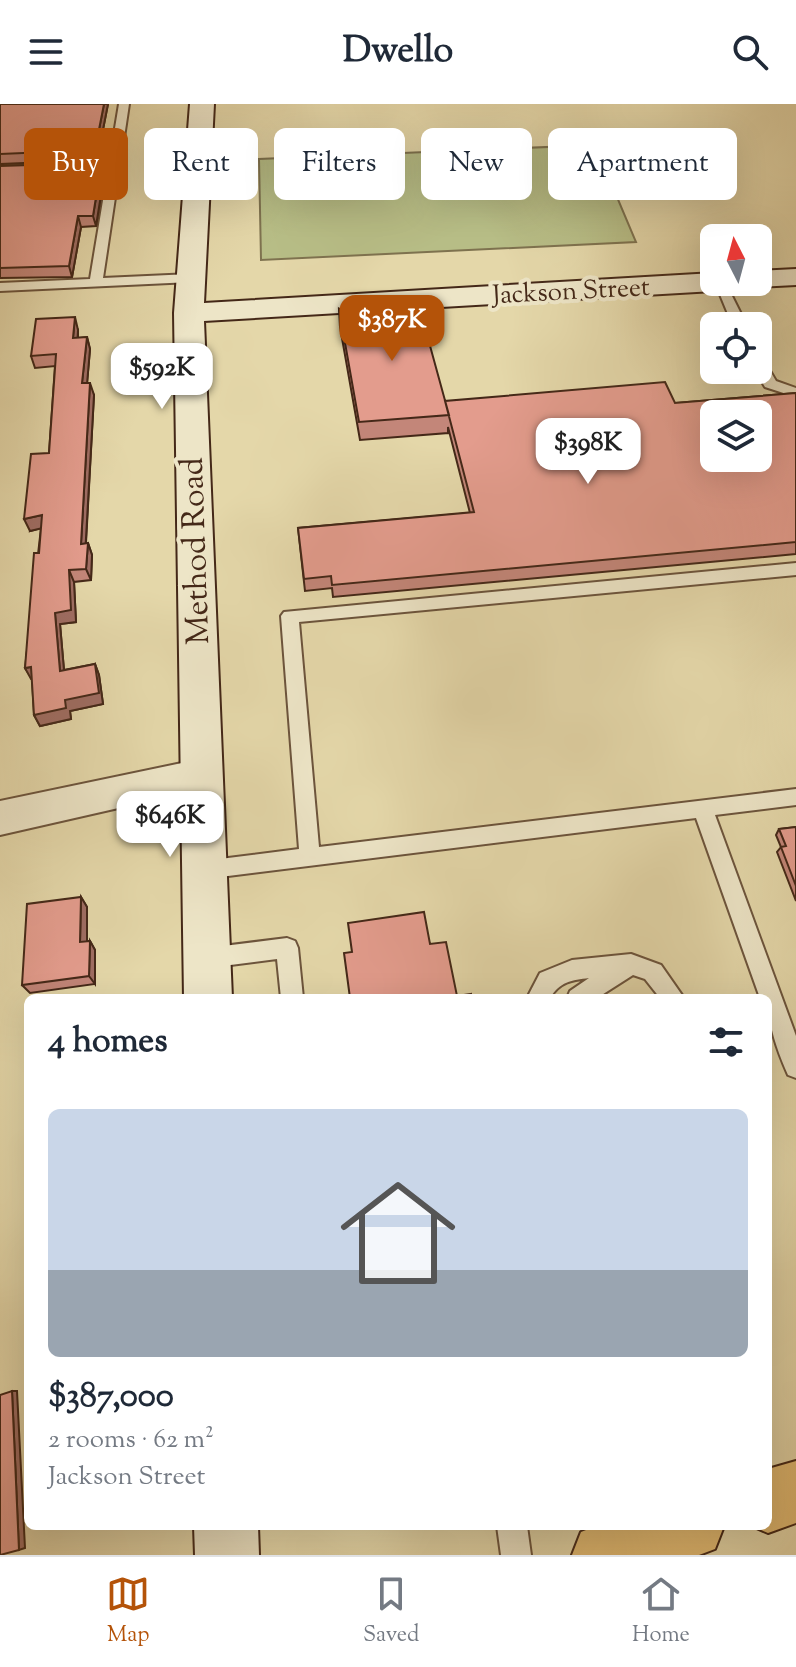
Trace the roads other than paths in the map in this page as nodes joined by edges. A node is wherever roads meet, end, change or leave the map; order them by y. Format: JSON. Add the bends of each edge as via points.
{"nodes":[{"id":1,"x":124,"y":104,"type":"edge"},
{"id":2,"x":202,"y":104,"type":"edge"},
{"id":3,"x":120,"y":128,"type":"edge"},
{"id":4,"x":109,"y":200,"type":"edge"},
{"id":5,"x":796,"y":277,"type":"edge"},
{"id":6,"x":191,"y":278,"type":"junction"},
{"id":7,"x":772,"y":278,"type":"edge"},
{"id":8,"x":96,"y":283,"type":"junction"},
{"id":9,"x":700,"y":283,"type":"edge"},
{"id":10,"x":0,"y":287,"type":"edge"},
{"id":11,"x":189,"y":313,"type":"junction"},
{"id":12,"x":770,"y":384,"type":"edge"},
{"id":13,"x":796,"y":393,"type":"edge"},
{"id":14,"x":796,"y":569,"type":"edge"},
{"id":15,"x":201,"y":775,"type":"junction"},
{"id":16,"x":796,"y":797,"type":"edge"},
{"id":17,"x":702,"y":807,"type":"junction"},
{"id":18,"x":0,"y":818,"type":"edge"},
{"id":19,"x":310,"y":857,"type":"junction"},
{"id":20,"x":204,"y":870,"type":"junction"},
{"id":21,"x":631,"y":964,"type":"junction"},
{"id":22,"x":208,"y":978,"type":"edge"},
{"id":23,"x":292,"y":994,"type":"edge"},
{"id":24,"x":540,"y":994,"type":"edge"},
{"id":25,"x":584,"y":994,"type":"edge"},
{"id":26,"x":670,"y":994,"type":"edge"},
{"id":27,"x":771,"y":994,"type":"edge"},
{"id":28,"x":772,"y":996,"type":"edge"},
{"id":29,"x":794,"y":1055,"type":"edge"},
{"id":30,"x":796,"y":1492,"type":"edge"},
{"id":31,"x":772,"y":1500,"type":"edge"},
{"id":32,"x":226,"y":1530,"type":"edge"},
{"id":33,"x":513,"y":1530,"type":"edge"},
{"id":34,"x":680,"y":1530,"type":"edge"},
{"id":35,"x":227,"y":1555,"type":"edge"},
{"id":36,"x":516,"y":1555,"type":"edge"},
{"id":37,"x":604,"y":1555,"type":"edge"}],
"edges":[{"from":1,"to":3,"type":"lane"},
{"from":2,"to":6,"type":"street","name":"Method Road"},
{"from":4,"to":8,"type":"lane"},
{"from":5,"to":7,"type":"street"},
{"from":6,"to":8,"type":"lane"},
{"from":6,"to":11,"type":"street","name":"Method Road"},
{"from":8,"to":10,"type":"lane"},
{"from":9,"to":11,"type":"street","name":"Jackson Street"},
{"from":11,"to":15,"type":"street","name":"Method Road"},
{"from":12,"to":13,"type":"lane"},
{"from":14,"to":19,"type":"lane","via":[[290,616]]},
{"from":15,"to":18,"type":"street"},
{"from":15,"to":20,"type":"street","name":"Method Road"},
{"from":16,"to":17,"type":"lane"},
{"from":17,"to":19,"type":"lane"},
{"from":17,"to":27,"type":"lane"},
{"from":19,"to":20,"type":"lane"},
{"from":20,"to":22,"type":"street","name":"Method Road"},
{"from":21,"to":24,"type":"lane","via":[[572,970],[548,980]]},
{"from":21,"to":25,"type":"lane"},
{"from":21,"to":26,"type":"lane","via":[[653,972]]},
{"from":22,"to":23,"type":"lane","via":[[287,948]]},
{"from":28,"to":29,"type":"lane"},
{"from":30,"to":31,"type":"main road"},
{"from":32,"to":35,"type":"street"},
{"from":33,"to":36,"type":"lane"},
{"from":34,"to":37,"type":"main road"}]}
